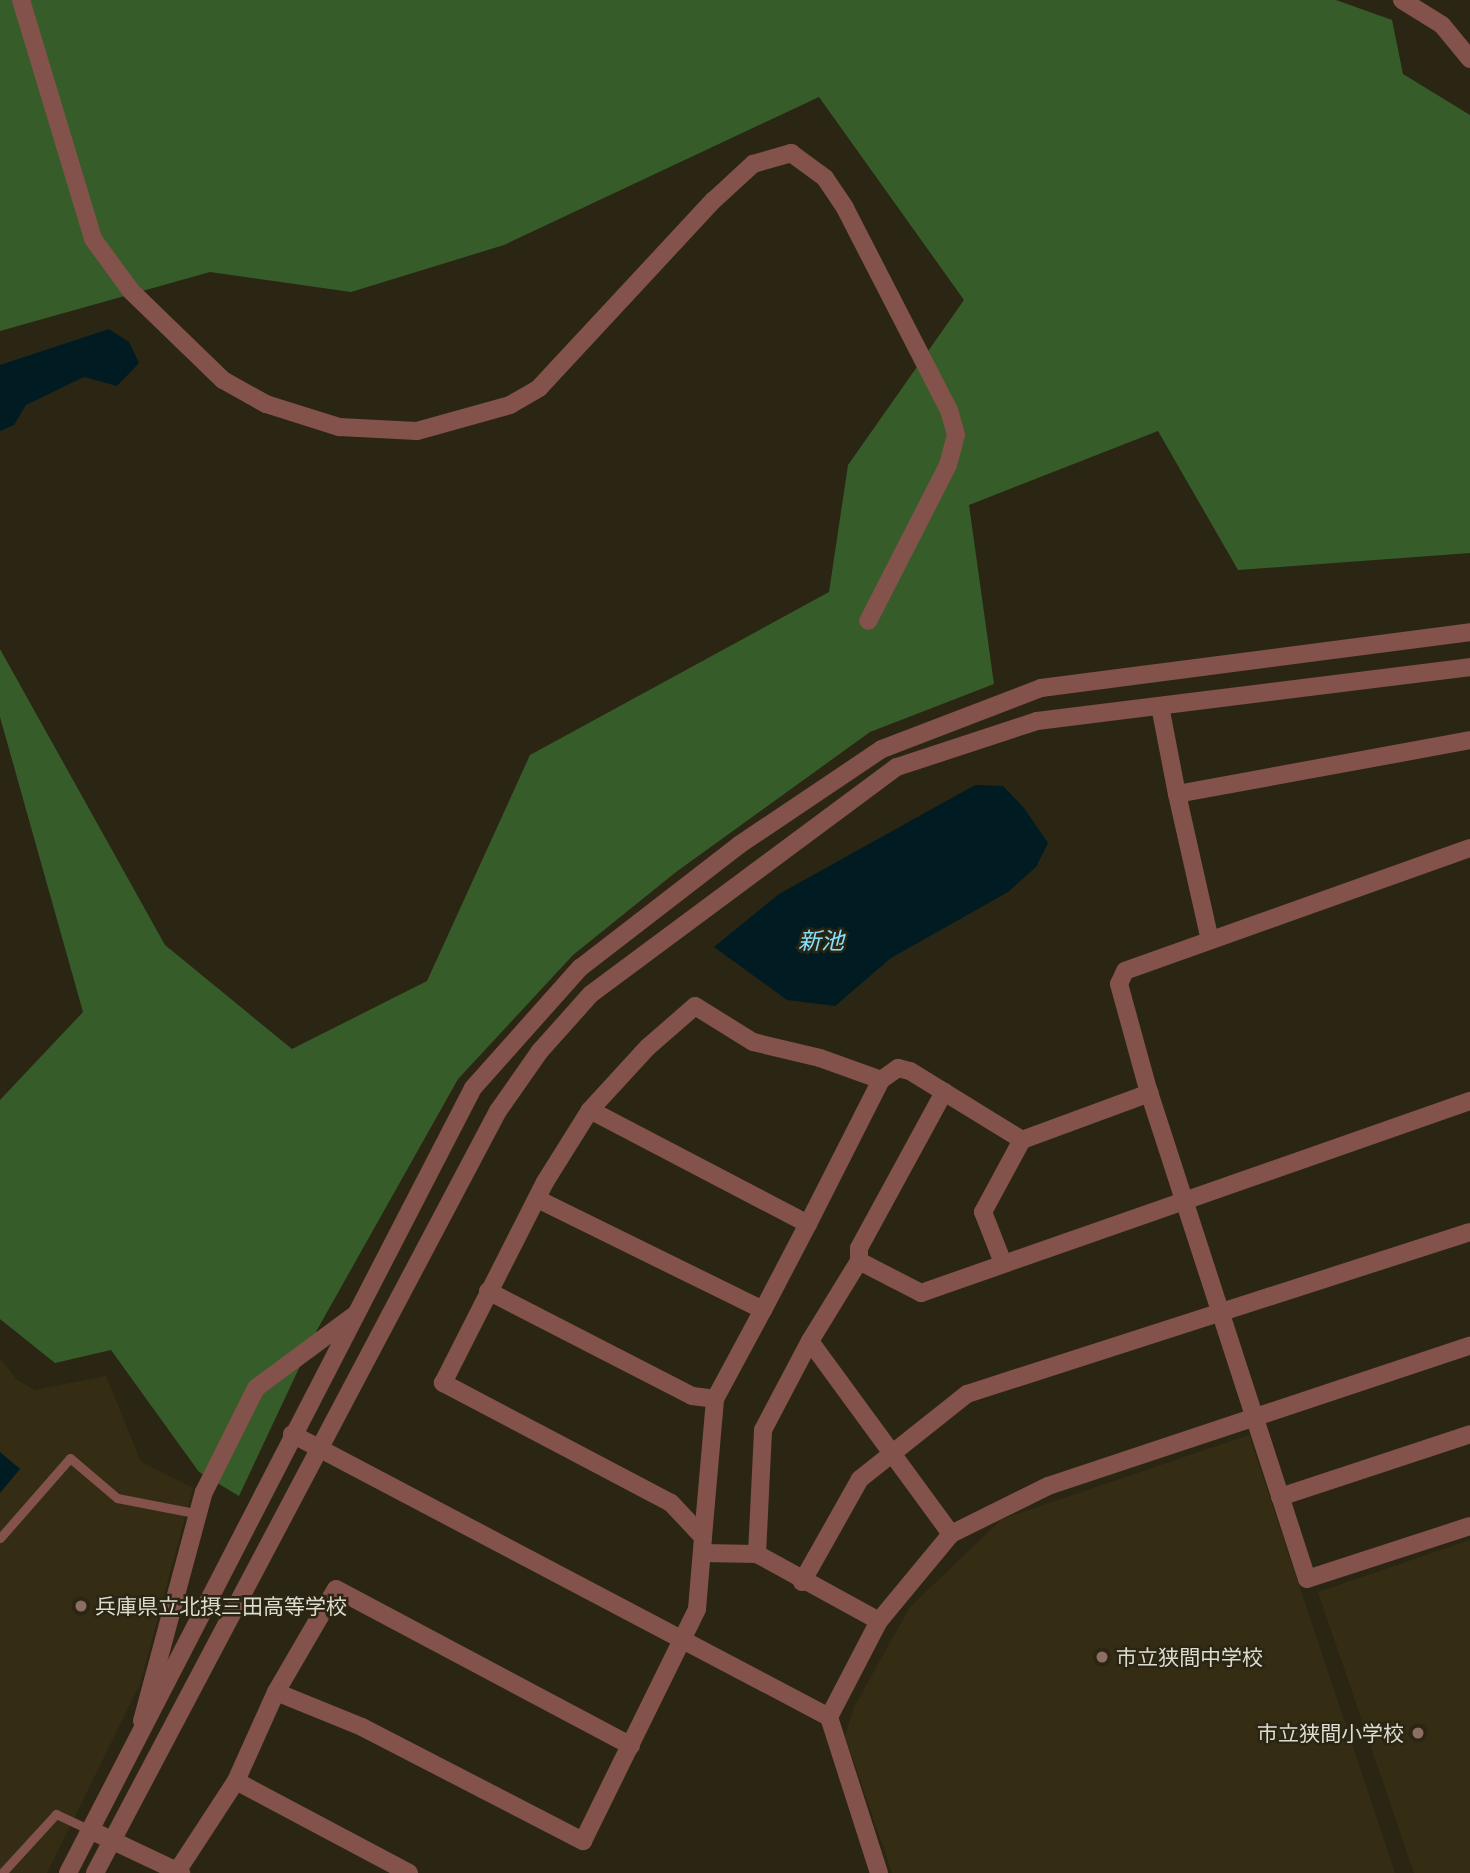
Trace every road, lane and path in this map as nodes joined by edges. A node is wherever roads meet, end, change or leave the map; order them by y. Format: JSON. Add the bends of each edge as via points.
{"nodes":[{"id":1,"x":21,"y":0,"type":"edge"},
{"id":2,"x":1402,"y":0,"type":"edge"},
{"id":3,"x":1470,"y":59,"type":"edge"},
{"id":4,"x":868,"y":621,"type":"dead end"},
{"id":5,"x":1470,"y":632,"type":"edge"},
{"id":6,"x":1470,"y":667,"type":"edge"},
{"id":7,"x":1160,"y":706,"type":"junction"},
{"id":8,"x":1470,"y":740,"type":"edge"},
{"id":9,"x":1177,"y":794,"type":"junction"},
{"id":10,"x":1470,"y":848,"type":"edge"},
{"id":11,"x":1210,"y":940,"type":"junction"},
{"id":12,"x":881,"y":1080,"type":"junction"},
{"id":13,"x":944,"y":1092,"type":"junction"},
{"id":14,"x":1150,"y":1094,"type":"junction"},
{"id":15,"x":1470,"y":1101,"type":"edge"},
{"id":16,"x":590,"y":1110,"type":"junction"},
{"id":17,"x":1022,"y":1140,"type":"junction"},
{"id":18,"x":537,"y":1199,"type":"junction"},
{"id":19,"x":1184,"y":1201,"type":"junction"},
{"id":20,"x":808,"y":1224,"type":"junction"},
{"id":21,"x":1470,"y":1232,"type":"edge"},
{"id":22,"x":859,"y":1261,"type":"junction"},
{"id":23,"x":1003,"y":1263,"type":"junction"},
{"id":24,"x":488,"y":1291,"type":"junction"},
{"id":25,"x":762,"y":1310,"type":"junction"},
{"id":26,"x":1220,"y":1312,"type":"junction"},
{"id":27,"x":356,"y":1314,"type":"junction"},
{"id":28,"x":810,"y":1341,"type":"junction"},
{"id":29,"x":1470,"y":1346,"type":"edge"},
{"id":30,"x":715,"y":1399,"type":"junction"},
{"id":31,"x":1254,"y":1417,"type":"junction"},
{"id":32,"x":292,"y":1434,"type":"junction"},
{"id":33,"x":1470,"y":1434,"type":"edge"},
{"id":34,"x":320,"y":1447,"type":"junction"},
{"id":35,"x":891,"y":1451,"type":"junction"},
{"id":36,"x":1280,"y":1497,"type":"junction"},
{"id":37,"x":199,"y":1514,"type":"junction"},
{"id":38,"x":1470,"y":1525,"type":"edge"},
{"id":39,"x":951,"y":1534,"type":"junction"},
{"id":40,"x":0,"y":1538,"type":"edge"},
{"id":41,"x":703,"y":1545,"type":"junction"},
{"id":42,"x":757,"y":1554,"type":"junction"},
{"id":43,"x":802,"y":1581,"type":"junction"},
{"id":44,"x":879,"y":1621,"type":"junction"},
{"id":45,"x":681,"y":1639,"type":"junction"},
{"id":46,"x":276,"y":1692,"type":"junction"},
{"id":47,"x":829,"y":1717,"type":"junction"},
{"id":48,"x":140,"y":1728,"type":"junction"},
{"id":49,"x":631,"y":1746,"type":"junction"},
{"id":50,"x":236,"y":1781,"type":"junction"},
{"id":51,"x":90,"y":1830,"type":"junction"},
{"id":52,"x":111,"y":1841,"type":"junction"},
{"id":53,"x":178,"y":1872,"type":"edge"},
{"id":54,"x":2,"y":1873,"type":"edge"},
{"id":55,"x":68,"y":1873,"type":"edge"},
{"id":56,"x":95,"y":1873,"type":"edge"},
{"id":57,"x":409,"y":1873,"type":"edge"},
{"id":58,"x":880,"y":1873,"type":"edge"}],
"edges":[{"from":1,"to":4,"type":"street","via":[[93,239],[131,290],[223,380],[267,404],[340,426],[417,431],[510,405],[539,388],[570,358],[663,250],[753,163],[790,153],[825,178],[949,410],[956,435],[948,466]]},
{"from":2,"to":3,"type":"street","via":[[1442,25]]},
{"from":5,"to":27,"type":"street","via":[[1041,688],[882,749],[739,845],[580,968],[473,1088]]},
{"from":6,"to":7,"type":"street"},
{"from":7,"to":9,"type":"street"},
{"from":7,"to":34,"type":"street","via":[[1037,722],[897,767],[591,994],[540,1051],[498,1111]]},
{"from":8,"to":9,"type":"street"},
{"from":9,"to":11,"type":"street"},
{"from":10,"to":11,"type":"street"},
{"from":11,"to":14,"type":"street","via":[[1125,971],[1119,984]]},
{"from":12,"to":13,"type":"street","via":[[898,1068]]},
{"from":12,"to":16,"type":"street","via":[[820,1058],[752,1042],[695,1006],[648,1047]]},
{"from":12,"to":20,"type":"street"},
{"from":13,"to":17,"type":"street"},
{"from":13,"to":22,"type":"street","via":[[859,1248]]},
{"from":14,"to":17,"type":"street"},
{"from":14,"to":19,"type":"street"},
{"from":15,"to":19,"type":"street"},
{"from":16,"to":18,"type":"street"},
{"from":16,"to":20,"type":"street"},
{"from":17,"to":23,"type":"street","via":[[984,1212]]},
{"from":18,"to":24,"type":"street"},
{"from":18,"to":25,"type":"street"},
{"from":19,"to":23,"type":"street"},
{"from":19,"to":26,"type":"street"},
{"from":20,"to":25,"type":"street"},
{"from":21,"to":26,"type":"street"},
{"from":22,"to":23,"type":"street","via":[[921,1293]]},
{"from":22,"to":28,"type":"street"},
{"from":24,"to":30,"type":"street","via":[[692,1396]]},
{"from":24,"to":41,"type":"street","via":[[443,1383],[671,1503]]},
{"from":25,"to":30,"type":"street"},
{"from":26,"to":31,"type":"street"},
{"from":26,"to":35,"type":"street","via":[[967,1394]]},
{"from":27,"to":32,"type":"street"},
{"from":27,"to":37,"type":"street","via":[[256,1388],[204,1492]]},
{"from":28,"to":35,"type":"street"},
{"from":28,"to":42,"type":"street","via":[[763,1430]]},
{"from":29,"to":31,"type":"street"},
{"from":30,"to":41,"type":"street"},
{"from":31,"to":36,"type":"street"},
{"from":31,"to":39,"type":"street","via":[[1048,1486]]},
{"from":32,"to":34,"type":"street"},
{"from":32,"to":48,"type":"street"},
{"from":33,"to":36,"type":"street"},
{"from":34,"to":45,"type":"street"},
{"from":34,"to":52,"type":"street"},
{"from":35,"to":39,"type":"street"},
{"from":35,"to":43,"type":"street","via":[[860,1479]]},
{"from":36,"to":38,"type":"street","via":[[1307,1579]]},
{"from":37,"to":40,"type":"lane","via":[[117,1498],[70,1458]]},
{"from":37,"to":48,"type":"street"},
{"from":39,"to":44,"type":"street"},
{"from":41,"to":42,"type":"street"},
{"from":41,"to":45,"type":"street","via":[[697,1609]]},
{"from":42,"to":43,"type":"street"},
{"from":43,"to":44,"type":"street"},
{"from":44,"to":47,"type":"street"},
{"from":45,"to":47,"type":"street"},
{"from":45,"to":49,"type":"street"},
{"from":46,"to":49,"type":"street","via":[[362,1727],[583,1841]]},
{"from":46,"to":49,"type":"street","via":[[337,1589]]},
{"from":46,"to":50,"type":"street"},
{"from":47,"to":58,"type":"street"},
{"from":48,"to":51,"type":"street"},
{"from":50,"to":53,"type":"street"},
{"from":50,"to":57,"type":"street"},
{"from":51,"to":52,"type":"street"},
{"from":51,"to":54,"type":"lane","via":[[56,1814]]},
{"from":51,"to":55,"type":"street"},
{"from":52,"to":53,"type":"street"},
{"from":52,"to":56,"type":"street"}]}
